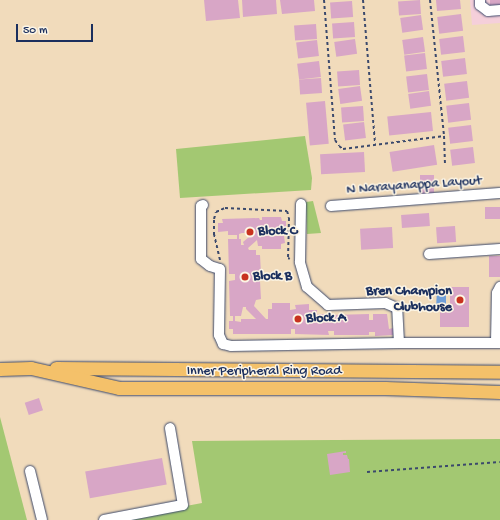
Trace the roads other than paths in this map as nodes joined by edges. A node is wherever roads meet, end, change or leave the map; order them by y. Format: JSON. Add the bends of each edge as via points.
{"nodes":[{"id":1,"x":480,"y":0,"type":"edge"},
{"id":2,"x":500,"y":10,"type":"edge"},
{"id":3,"x":500,"y":193,"type":"edge"},
{"id":4,"x":301,"y":204,"type":"dead end"},
{"id":5,"x":203,"y":205,"type":"dead end"},
{"id":6,"x":331,"y":206,"type":"dead end"},
{"id":7,"x":500,"y":249,"type":"edge"},
{"id":8,"x":429,"y":254,"type":"dead end"},
{"id":9,"x":500,"y":287,"type":"edge"},
{"id":10,"x":399,"y":343,"type":"junction"},
{"id":11,"x":498,"y":343,"type":"edge"},
{"id":12,"x":0,"y":368,"type":"edge"},
{"id":13,"x":31,"y":368,"type":"junction"},
{"id":14,"x":500,"y":372,"type":"edge"},
{"id":15,"x":500,"y":392,"type":"edge"},
{"id":16,"x":170,"y":428,"type":"dead end"},
{"id":17,"x":30,"y":471,"type":"dead end"},
{"id":18,"x":42,"y":520,"type":"edge"},
{"id":19,"x":104,"y":520,"type":"edge"}],
"edges":[{"from":1,"to":2,"type":"street","via":[[480,5],[488,11]]},
{"from":3,"to":6,"type":"street","name":"N Narayanappa Layout"},
{"from":4,"to":10,"type":"street","via":[[300,262],[307,287],[328,305],[385,303],[397,308]]},
{"from":5,"to":10,"type":"street","via":[[201,259],[210,266],[220,269],[219,334],[223,344],[231,346]]},
{"from":7,"to":8,"type":"street"},
{"from":9,"to":11,"type":"street","via":[[497,293]]},
{"from":10,"to":11,"type":"street"},
{"from":12,"to":13,"type":"main road","name":"Inner Peripheral Ring Road"},
{"from":13,"to":14,"type":"main road","name":"Inner Peripheral Ring Road"},
{"from":13,"to":15,"type":"main road","name":"Inner Peripheral Ring Road","via":[[119,388],[385,388]]},
{"from":16,"to":19,"type":"street","via":[[183,505]]},
{"from":17,"to":18,"type":"street"}]}
